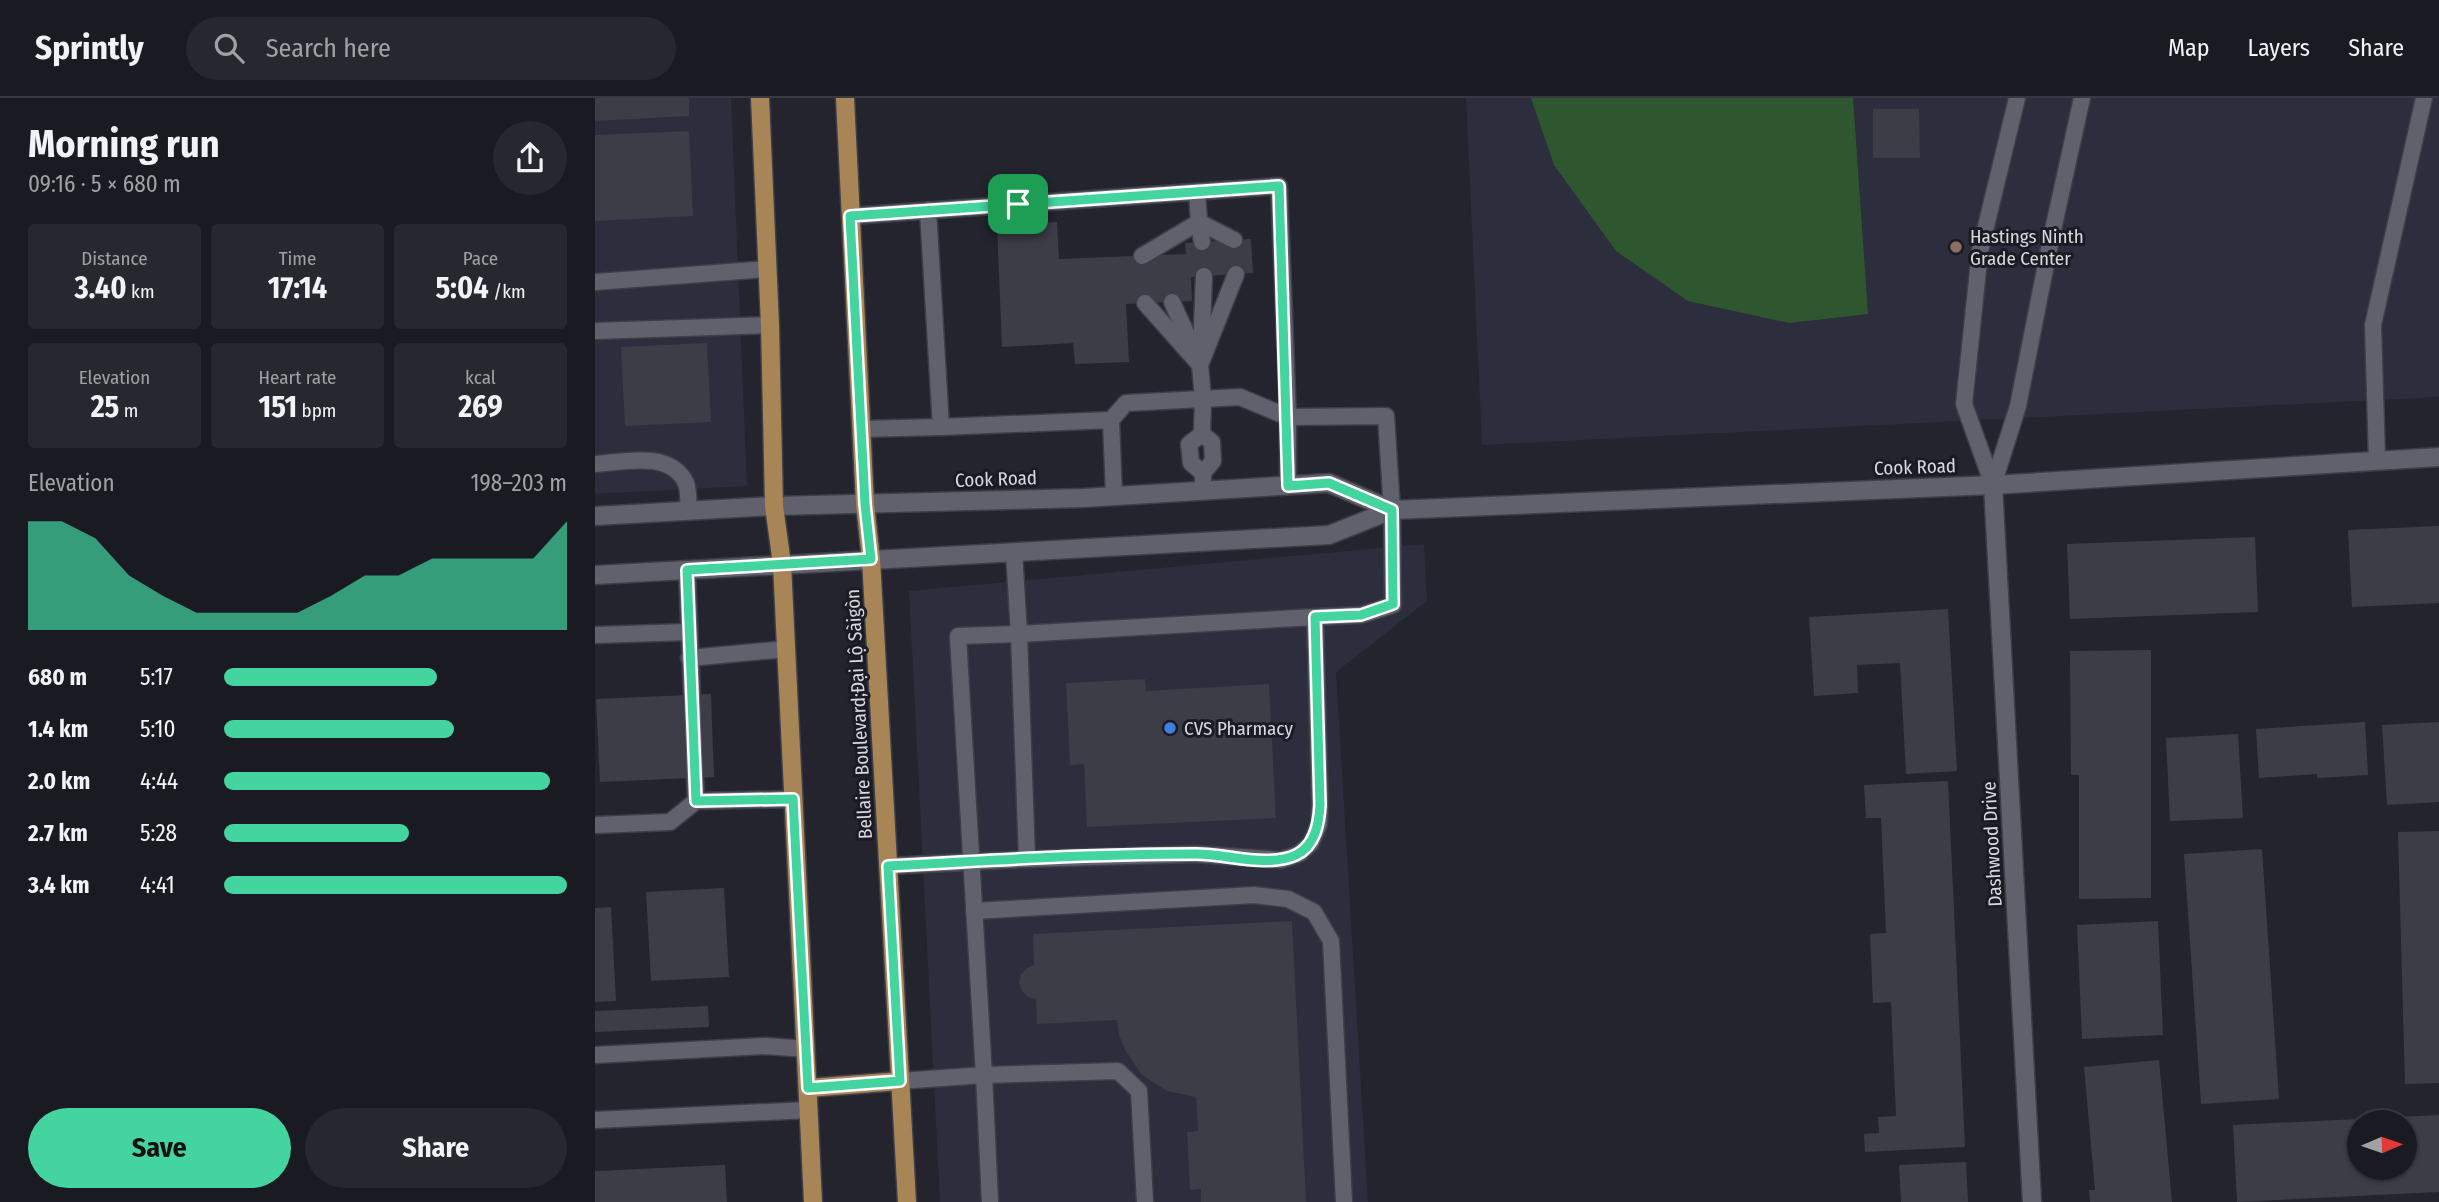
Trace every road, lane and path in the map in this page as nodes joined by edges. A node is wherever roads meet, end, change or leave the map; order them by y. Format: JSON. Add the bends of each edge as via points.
{"nodes":[{"id":1,"x":760,"y":98,"type":"edge"},
{"id":2,"x":845,"y":98,"type":"edge"},
{"id":3,"x":2017,"y":98,"type":"edge"},
{"id":4,"x":2082,"y":98,"type":"edge"},
{"id":5,"x":2424,"y":98,"type":"edge"},
{"id":6,"x":1197,"y":192,"type":"junction"},
{"id":7,"x":929,"y":210,"type":"junction"},
{"id":8,"x":850,"y":216,"type":"junction"},
{"id":9,"x":1199,"y":222,"type":"junction"},
{"id":10,"x":1234,"y":240,"type":"dead end"},
{"id":11,"x":1202,"y":242,"type":"dead end"},
{"id":12,"x":1169,"y":254,"type":"dead end"},
{"id":13,"x":1142,"y":256,"type":"dead end"},
{"id":14,"x":767,"y":269,"type":"junction"},
{"id":15,"x":1236,"y":274,"type":"dead end"},
{"id":16,"x":1204,"y":276,"type":"dead end"},
{"id":17,"x":595,"y":282,"type":"edge"},
{"id":18,"x":1172,"y":302,"type":"dead end"},
{"id":19,"x":1145,"y":303,"type":"dead end"},
{"id":20,"x":770,"y":325,"type":"junction"},
{"id":21,"x":595,"y":331,"type":"edge"},
{"id":22,"x":1200,"y":365,"type":"junction"},
{"id":23,"x":1203,"y":398,"type":"junction"},
{"id":24,"x":1287,"y":417,"type":"junction"},
{"id":25,"x":1111,"y":420,"type":"junction"},
{"id":26,"x":941,"y":427,"type":"junction"},
{"id":27,"x":861,"y":429,"type":"junction"},
{"id":28,"x":2439,"y":457,"type":"edge"},
{"id":29,"x":2377,"y":460,"type":"junction"},
{"id":30,"x":595,"y":464,"type":"edge"},
{"id":31,"x":1203,"y":482,"type":"junction"},
{"id":32,"x":1993,"y":485,"type":"junction"},
{"id":33,"x":1288,"y":486,"type":"junction"},
{"id":34,"x":1114,"y":496,"type":"junction"},
{"id":35,"x":865,"y":504,"type":"junction"},
{"id":36,"x":774,"y":506,"type":"junction"},
{"id":37,"x":1392,"y":510,"type":"junction"},
{"id":38,"x":689,"y":511,"type":"junction"},
{"id":39,"x":595,"y":516,"type":"edge"},
{"id":40,"x":1014,"y":552,"type":"junction"},
{"id":41,"x":871,"y":559,"type":"junction"},
{"id":42,"x":782,"y":564,"type":"junction"},
{"id":43,"x":687,"y":570,"type":"junction"},
{"id":44,"x":595,"y":575,"type":"edge"},
{"id":45,"x":1315,"y":617,"type":"junction"},
{"id":46,"x":688,"y":632,"type":"junction"},
{"id":47,"x":1019,"y":634,"type":"junction"},
{"id":48,"x":595,"y":635,"type":"edge"},
{"id":49,"x":786,"y":649,"type":"junction"},
{"id":50,"x":689,"y":658,"type":"junction"},
{"id":51,"x":793,"y":799,"type":"junction"},
{"id":52,"x":696,"y":801,"type":"junction"},
{"id":53,"x":595,"y":825,"type":"edge"},
{"id":54,"x":1027,"y":859,"type":"junction"},
{"id":55,"x":972,"y":861,"type":"junction"},
{"id":56,"x":888,"y":866,"type":"junction"},
{"id":57,"x":974,"y":911,"type":"junction"},
{"id":58,"x":806,"y":1049,"type":"junction"},
{"id":59,"x":595,"y":1055,"type":"edge"},
{"id":60,"x":984,"y":1075,"type":"junction"},
{"id":61,"x":900,"y":1081,"type":"junction"},
{"id":62,"x":808,"y":1088,"type":"junction"},
{"id":63,"x":809,"y":1110,"type":"junction"},
{"id":64,"x":595,"y":1120,"type":"edge"},
{"id":65,"x":813,"y":1202,"type":"edge"},
{"id":66,"x":907,"y":1202,"type":"edge"},
{"id":67,"x":989,"y":1202,"type":"edge"},
{"id":68,"x":1145,"y":1202,"type":"edge"},
{"id":69,"x":1344,"y":1202,"type":"edge"},
{"id":70,"x":2032,"y":1202,"type":"edge"}],
"edges":[{"from":1,"to":14,"type":"main road"},
{"from":2,"to":8,"type":"main road","name":"Bellaire Boulevard;Đại Lộ Sàigòn"},
{"from":3,"to":32,"type":"lane","via":[[1980,251],[1964,404]]},
{"from":4,"to":32,"type":"lane","via":[[2018,406]]},
{"from":5,"to":29,"type":"lane","via":[[2373,325]]},
{"from":6,"to":7,"type":"lane"},
{"from":6,"to":9,"type":"lane"},
{"from":6,"to":24,"type":"lane","via":[[1279,186]]},
{"from":7,"to":8,"type":"lane"},
{"from":7,"to":26,"type":"lane"},
{"from":8,"to":27,"type":"main road","name":"Bellaire Boulevard;Đại Lộ Sàigòn"},
{"from":9,"to":10,"type":"lane"},
{"from":9,"to":11,"type":"lane"},
{"from":9,"to":12,"type":"lane"},
{"from":9,"to":13,"type":"lane"},
{"from":14,"to":17,"type":"lane"},
{"from":14,"to":20,"type":"main road"},
{"from":15,"to":22,"type":"lane"},
{"from":16,"to":22,"type":"lane"},
{"from":18,"to":22,"type":"lane"},
{"from":19,"to":22,"type":"lane"},
{"from":20,"to":21,"type":"lane"},
{"from":20,"to":36,"type":"main road"},
{"from":22,"to":23,"type":"lane"},
{"from":23,"to":24,"type":"lane","via":[[1240,397]]},
{"from":23,"to":25,"type":"lane","via":[[1126,404]]},
{"from":23,"to":31,"type":"lane","via":[[1202,434],[1212,442],[1213,461]]},
{"from":24,"to":33,"type":"lane"},
{"from":24,"to":37,"type":"lane","via":[[1386,416]]},
{"from":25,"to":26,"type":"lane"},
{"from":25,"to":34,"type":"lane"},
{"from":26,"to":27,"type":"lane"},
{"from":27,"to":35,"type":"main road","name":"Bellaire Boulevard;Đại Lộ Sàigòn"},
{"from":28,"to":29,"type":"street","name":"Cook Road"},
{"from":29,"to":32,"type":"street","name":"Cook Road"},
{"from":30,"to":38,"type":"lane","via":[[652,460],[666,465],[679,472],[687,486]]},
{"from":31,"to":33,"type":"street","name":"Cook Road"},
{"from":31,"to":34,"type":"street","name":"Cook Road"},
{"from":32,"to":37,"type":"street","name":"Cook Road"},
{"from":32,"to":70,"type":"street","name":"Dashwood Drive"},
{"from":33,"to":37,"type":"street","name":"Cook Road","via":[[1329,483]]},
{"from":34,"to":35,"type":"street","name":"Cook Road"},
{"from":35,"to":36,"type":"street","name":"Cook Road"},
{"from":35,"to":41,"type":"main road","name":"Bellaire Boulevard;Đại Lộ Sàigòn"},
{"from":36,"to":38,"type":"street","name":"Cook Road"},
{"from":36,"to":42,"type":"main road"},
{"from":37,"to":40,"type":"street","name":"Cook Road","via":[[1329,535]]},
{"from":37,"to":45,"type":"lane","via":[[1393,604],[1361,615]]},
{"from":38,"to":39,"type":"street","name":"Cook Road"},
{"from":40,"to":41,"type":"street","name":"Cook Road"},
{"from":40,"to":47,"type":"lane"},
{"from":41,"to":42,"type":"street","name":"Cook Road"},
{"from":41,"to":56,"type":"main road","name":"Bellaire Boulevard;Đại Lộ Sàigòn"},
{"from":42,"to":43,"type":"street","name":"Cook Road"},
{"from":42,"to":49,"type":"main road"},
{"from":43,"to":44,"type":"street","name":"Cook Road"},
{"from":43,"to":46,"type":"lane"},
{"from":45,"to":47,"type":"lane"},
{"from":45,"to":54,"type":"lane","via":[[1319,824],[1311,843],[1299,854],[1281,860],[1195,854]]},
{"from":46,"to":48,"type":"lane"},
{"from":46,"to":50,"type":"lane"},
{"from":47,"to":54,"type":"lane"},
{"from":47,"to":55,"type":"lane","via":[[958,636]]},
{"from":49,"to":50,"type":"lane"},
{"from":49,"to":51,"type":"main road"},
{"from":50,"to":52,"type":"lane"},
{"from":51,"to":52,"type":"lane"},
{"from":51,"to":58,"type":"main road"},
{"from":52,"to":53,"type":"lane","via":[[670,822]]},
{"from":54,"to":55,"type":"lane"},
{"from":55,"to":56,"type":"lane"},
{"from":55,"to":57,"type":"lane"},
{"from":56,"to":61,"type":"main road","name":"Bellaire Boulevard;Đại Lộ Sàigòn"},
{"from":57,"to":60,"type":"lane"},
{"from":57,"to":69,"type":"lane","via":[[1254,895],[1288,899],[1314,912],[1331,941]]},
{"from":58,"to":59,"type":"lane","via":[[766,1046]]},
{"from":58,"to":62,"type":"main road"},
{"from":60,"to":61,"type":"lane"},
{"from":60,"to":67,"type":"lane"},
{"from":60,"to":68,"type":"lane","via":[[1118,1071],[1139,1091]]},
{"from":61,"to":62,"type":"main road"},
{"from":61,"to":66,"type":"main road","name":"Bellaire Boulevard;Đại Lộ Sàigòn"},
{"from":62,"to":63,"type":"main road"},
{"from":63,"to":64,"type":"lane"},
{"from":63,"to":65,"type":"main road"}]}
